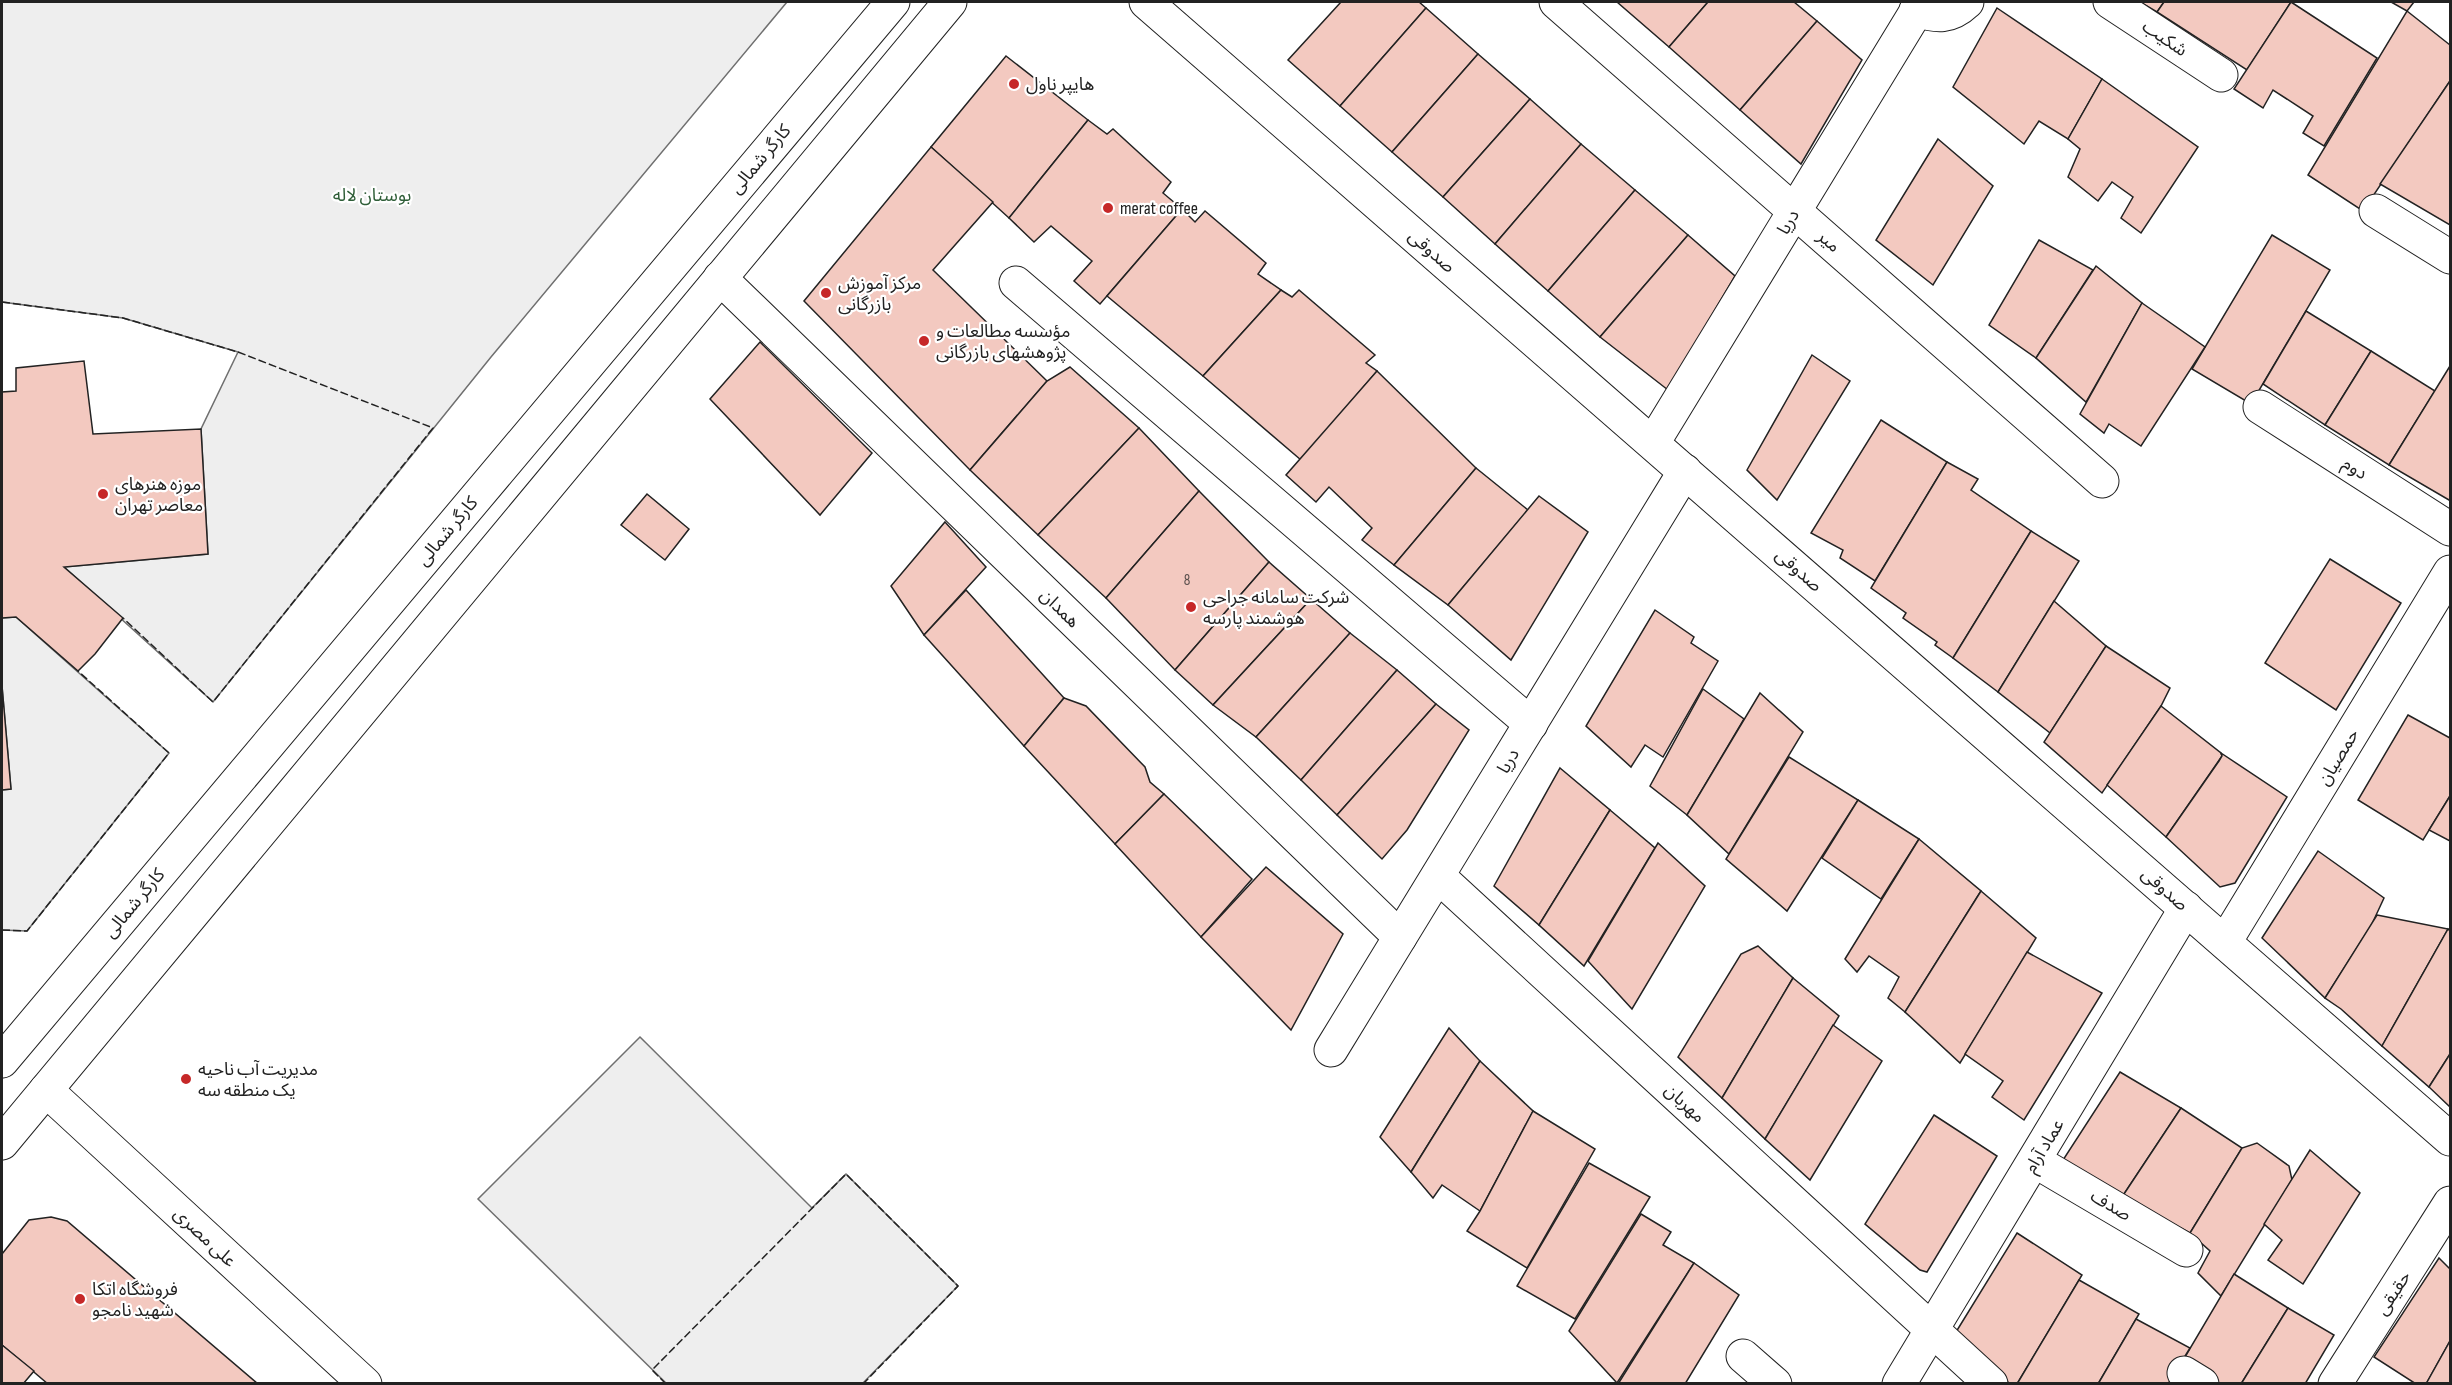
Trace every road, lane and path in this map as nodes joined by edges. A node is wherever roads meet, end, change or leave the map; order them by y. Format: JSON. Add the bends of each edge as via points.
{"nodes":[{"id":1,"x":893,"y":2,"type":"edge"},
{"id":2,"x":950,"y":2,"type":"edge"},
{"id":3,"x":1146,"y":2,"type":"edge"},
{"id":4,"x":1556,"y":2,"type":"edge"},
{"id":5,"x":1967,"y":2,"type":"edge"},
{"id":6,"x":2110,"y":2,"type":"edge"},
{"id":7,"x":1919,"y":6,"type":"edge"},
{"id":8,"x":2221,"y":75,"type":"dead end"},
{"id":9,"x":1795,"y":211,"type":"junction"},
{"id":10,"x":2376,"y":211,"type":"dead end"},
{"id":11,"x":687,"y":246,"type":"junction"},
{"id":12,"x":2451,"y":257,"type":"edge"},
{"id":13,"x":720,"y":278,"type":"junction"},
{"id":14,"x":1016,"y":283,"type":"dead end"},
{"id":15,"x":2260,"y":407,"type":"dead end"},
{"id":16,"x":1653,"y":443,"type":"junction"},
{"id":17,"x":1685,"y":471,"type":"junction"},
{"id":18,"x":2102,"y":481,"type":"dead end"},
{"id":19,"x":2451,"y":529,"type":"edge"},
{"id":20,"x":2445,"y":593,"type":"edge"},
{"id":21,"x":1531,"y":724,"type":"junction"},
{"id":22,"x":1438,"y":876,"type":"junction"},
{"id":23,"x":2186,"y":908,"type":"junction"},
{"id":24,"x":1400,"y":937,"type":"junction"},
{"id":25,"x":2225,"y":942,"type":"junction"},
{"id":26,"x":1331,"y":1050,"type":"dead end"},
{"id":27,"x":4,"y":1058,"type":"edge"},
{"id":28,"x":46,"y":1090,"type":"junction"},
{"id":29,"x":2451,"y":1139,"type":"edge"},
{"id":30,"x":2,"y":1143,"type":"edge"},
{"id":31,"x":2035,"y":1161,"type":"junction"},
{"id":32,"x":2451,"y":1203,"type":"edge"},
{"id":33,"x":2186,"y":1250,"type":"dead end"},
{"id":34,"x":1932,"y":1329,"type":"junction"},
{"id":35,"x":1743,"y":1356,"type":"dead end"},
{"id":36,"x":365,"y":1383,"type":"edge"},
{"id":37,"x":1775,"y":1383,"type":"edge"},
{"id":38,"x":1899,"y":1383,"type":"edge"},
{"id":39,"x":1991,"y":1383,"type":"edge"},
{"id":40,"x":2335,"y":1383,"type":"edge"}],
"edges":[{"from":1,"to":11,"type":"street","name":"کارگر شمالی"},
{"from":2,"to":13,"type":"street"},
{"from":3,"to":16,"type":"street","name":"صدوقی"},
{"from":4,"to":9,"type":"street","name":"میر"},
{"from":5,"to":7,"type":"street","via":[[1950,13],[1936,16]]},
{"from":6,"to":8,"type":"street","name":"شکیب"},
{"from":7,"to":9,"type":"street","name":"دریا"},
{"from":9,"to":16,"type":"street","name":"دریا"},
{"from":9,"to":18,"type":"street","name":"میر"},
{"from":10,"to":12,"type":"street"},
{"from":11,"to":13,"type":"street","name":"همدان"},
{"from":11,"to":27,"type":"street","name":"کارگر شمالی"},
{"from":13,"to":24,"type":"street","name":"همدان"},
{"from":13,"to":28,"type":"street"},
{"from":14,"to":21,"type":"street"},
{"from":15,"to":19,"type":"street","name":"دوم"},
{"from":16,"to":17,"type":"street","name":"صدوقی"},
{"from":17,"to":21,"type":"street","name":"دریا"},
{"from":17,"to":23,"type":"street","name":"صدوقی"},
{"from":20,"to":25,"type":"street","name":"حمصیان"},
{"from":21,"to":22,"type":"street","name":"دریا"},
{"from":22,"to":24,"type":"street","name":"دریا"},
{"from":22,"to":34,"type":"street","name":"مهربان"},
{"from":23,"to":25,"type":"street","name":"صدوقی"},
{"from":23,"to":31,"type":"street","name":"عماد آرام"},
{"from":24,"to":26,"type":"street","name":"دریا"},
{"from":25,"to":29,"type":"street","name":"صدوقی"},
{"from":27,"to":28,"type":"street","name":"علی مصری"},
{"from":28,"to":30,"type":"street"},
{"from":28,"to":36,"type":"street","name":"علی مصری"},
{"from":31,"to":33,"type":"street","name":"صدف"},
{"from":31,"to":34,"type":"street","name":"عماد آرام"},
{"from":32,"to":40,"type":"street","name":"حقیقی"},
{"from":34,"to":38,"type":"street","name":"عماد آرام"},
{"from":34,"to":39,"type":"street","name":"مهربان"},
{"from":35,"to":37,"type":"street"}]}
